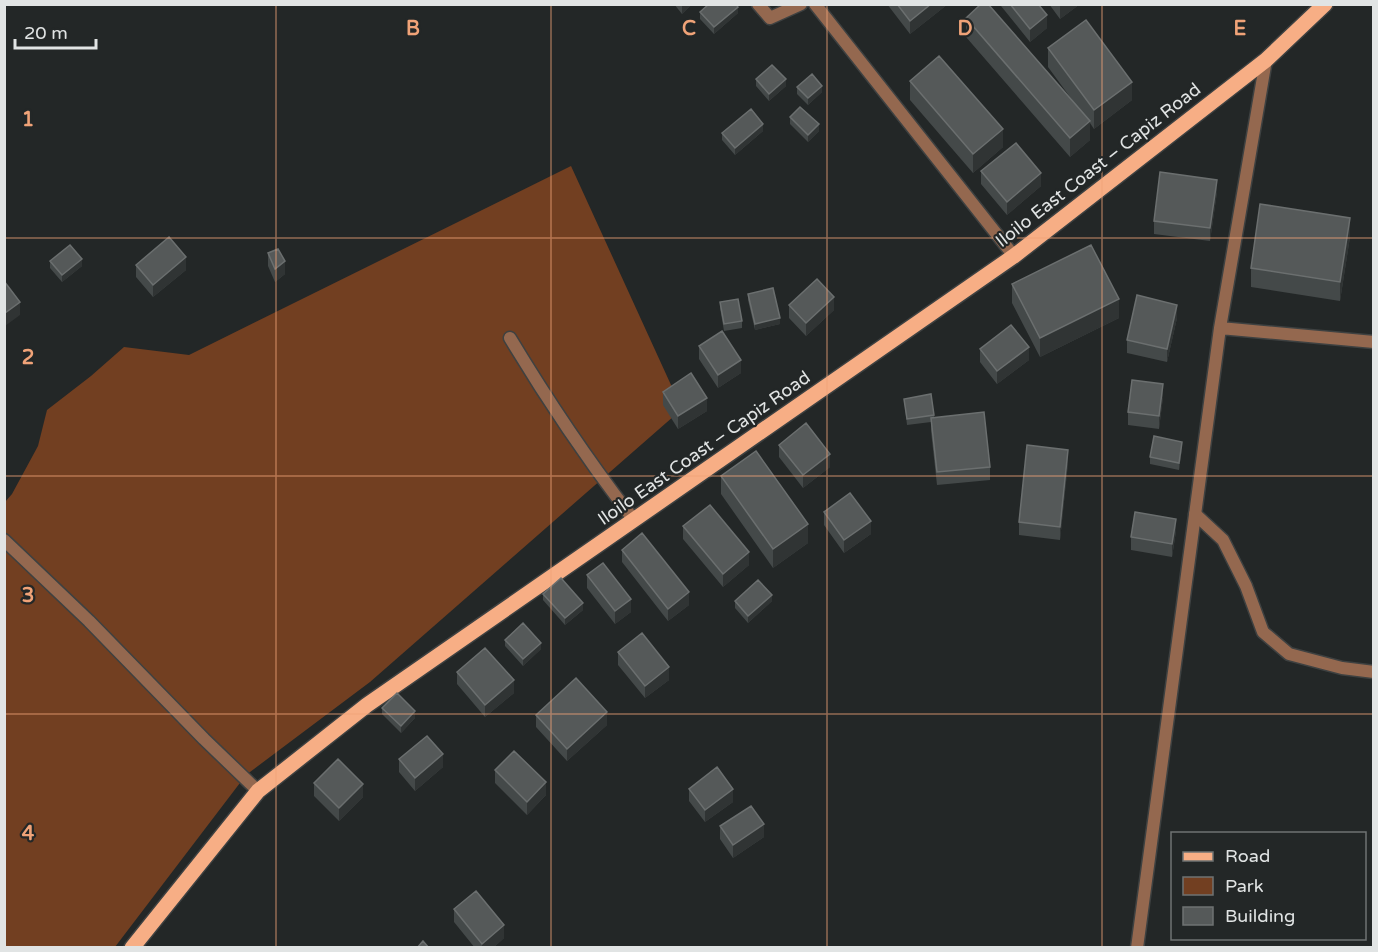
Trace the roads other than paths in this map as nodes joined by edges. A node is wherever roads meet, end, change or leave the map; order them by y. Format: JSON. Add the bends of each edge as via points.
{"nodes":[{"id":1,"x":758,"y":4,"type":"edge"},
{"id":2,"x":801,"y":4,"type":"edge"},
{"id":3,"x":815,"y":4,"type":"edge"},
{"id":4,"x":1325,"y":4,"type":"edge"},
{"id":5,"x":1266,"y":60,"type":"junction"},
{"id":6,"x":1014,"y":255,"type":"junction"},
{"id":7,"x":1220,"y":328,"type":"junction"},
{"id":8,"x":510,"y":338,"type":"dead end"},
{"id":9,"x":1374,"y":342,"type":"edge"},
{"id":10,"x":1195,"y":514,"type":"junction"},
{"id":11,"x":634,"y":520,"type":"junction"},
{"id":12,"x":4,"y":540,"type":"edge"},
{"id":13,"x":1374,"y":672,"type":"edge"},
{"id":14,"x":258,"y":791,"type":"junction"},
{"id":15,"x":132,"y":948,"type":"edge"},
{"id":16,"x":1137,"y":948,"type":"edge"}],
"edges":[{"from":1,"to":2,"type":"street","via":[[770,18]]},
{"from":3,"to":6,"type":"street"},
{"from":4,"to":5,"type":"main road","name":"Iloilo East Coast – Capiz Road"},
{"from":5,"to":6,"type":"main road","name":"Iloilo East Coast – Capiz Road"},
{"from":5,"to":7,"type":"street"},
{"from":6,"to":11,"type":"main road","name":"Iloilo East Coast – Capiz Road"},
{"from":7,"to":9,"type":"street"},
{"from":7,"to":10,"type":"street"},
{"from":8,"to":11,"type":"street","via":[[582,451]]},
{"from":10,"to":13,"type":"street","via":[[1223,540],[1263,632],[1289,654]]},
{"from":10,"to":16,"type":"street"},
{"from":11,"to":14,"type":"main road","name":"Iloilo East Coast – Capiz Road","via":[[367,705]]},
{"from":12,"to":14,"type":"street"},
{"from":14,"to":15,"type":"main road","name":"Iloilo East Coast – Capiz Road"}]}
